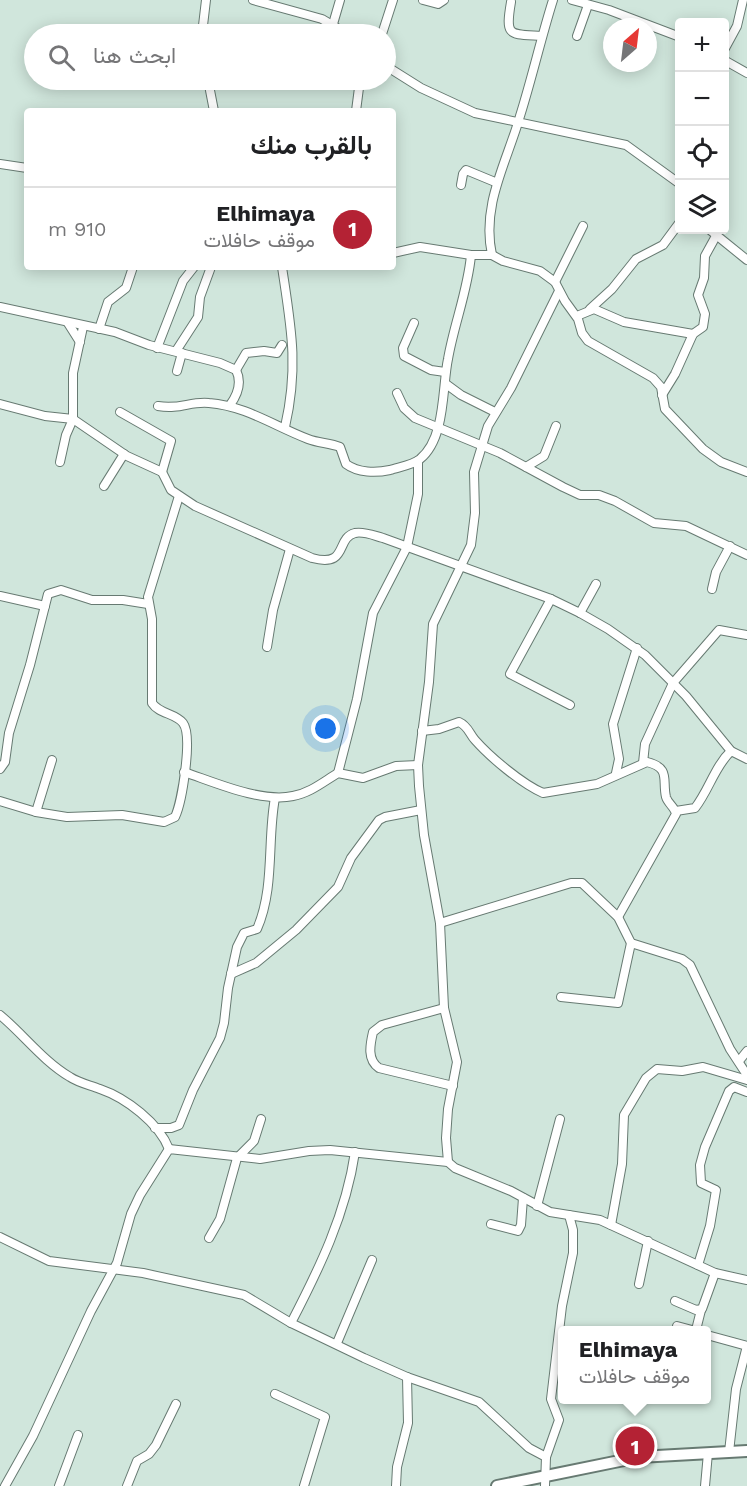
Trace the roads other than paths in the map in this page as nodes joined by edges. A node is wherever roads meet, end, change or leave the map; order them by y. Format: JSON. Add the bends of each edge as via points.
{"nodes":[{"id":1,"x":206,"y":0,"type":"edge"},
{"id":2,"x":253,"y":0,"type":"edge"},
{"id":3,"x":340,"y":0,"type":"edge"},
{"id":4,"x":393,"y":0,"type":"edge"},
{"id":5,"x":423,"y":0,"type":"edge"},
{"id":6,"x":444,"y":0,"type":"edge"},
{"id":7,"x":553,"y":0,"type":"edge"},
{"id":8,"x":572,"y":0,"type":"edge"},
{"id":9,"x":743,"y":0,"type":"edge"},
{"id":10,"x":510,"y":2,"type":"dead end"},
{"id":11,"x":588,"y":4,"type":"junction"},
{"id":12,"x":203,"y":24,"type":"edge"},
{"id":13,"x":333,"y":24,"type":"joint"},
{"id":14,"x":385,"y":24,"type":"edge"},
{"id":15,"x":675,"y":35,"type":"edge"},
{"id":16,"x":542,"y":36,"type":"junction"},
{"id":17,"x":577,"y":36,"type":"dead end"},
{"id":18,"x":729,"y":41,"type":"edge"},
{"id":19,"x":729,"y":63,"type":"edge"},
{"id":20,"x":396,"y":72,"type":"edge"},
{"id":21,"x":747,"y":73,"type":"edge"},
{"id":22,"x":210,"y":90,"type":"edge"},
{"id":23,"x":359,"y":90,"type":"edge"},
{"id":24,"x":213,"y":108,"type":"edge"},
{"id":25,"x":356,"y":108,"type":"edge"},
{"id":26,"x":518,"y":123,"type":"junction"},
{"id":27,"x":0,"y":164,"type":"edge"},
{"id":28,"x":24,"y":168,"type":"edge"},
{"id":29,"x":675,"y":180,"type":"edge"},
{"id":30,"x":495,"y":182,"type":"junction"},
{"id":31,"x":461,"y":185,"type":"dead end"},
{"id":32,"x":583,"y":226,"type":"dead end"},
{"id":33,"x":675,"y":229,"type":"edge"},
{"id":34,"x":713,"y":234,"type":"edge"},
{"id":35,"x":714,"y":234,"type":"edge"},
{"id":36,"x":396,"y":252,"type":"edge"},
{"id":37,"x":471,"y":255,"type":"junction"},
{"id":38,"x":492,"y":255,"type":"junction"},
{"id":39,"x":747,"y":260,"type":"edge"},
{"id":40,"x":132,"y":270,"type":"edge"},
{"id":41,"x":192,"y":270,"type":"edge"},
{"id":42,"x":210,"y":270,"type":"edge"},
{"id":43,"x":283,"y":270,"type":"edge"},
{"id":44,"x":555,"y":282,"type":"junction"},
{"id":45,"x":559,"y":291,"type":"junction"},
{"id":46,"x":0,"y":307,"type":"edge"},
{"id":47,"x":590,"y":309,"type":"junction"},
{"id":48,"x":577,"y":316,"type":"junction"},
{"id":49,"x":68,"y":323,"type":"junction"},
{"id":50,"x":414,"y":323,"type":"dead end"},
{"id":51,"x":83,"y":327,"type":"junction"},
{"id":52,"x":99,"y":328,"type":"junction"},
{"id":53,"x":693,"y":334,"type":"junction"},
{"id":54,"x":80,"y":342,"type":"junction"},
{"id":55,"x":282,"y":345,"type":"dead end"},
{"id":56,"x":157,"y":348,"type":"junction"},
{"id":57,"x":179,"y":352,"type":"junction"},
{"id":58,"x":236,"y":370,"type":"junction"},
{"id":59,"x":177,"y":371,"type":"dead end"},
{"id":60,"x":445,"y":372,"type":"junction"},
{"id":61,"x":446,"y":384,"type":"junction"},
{"id":62,"x":398,"y":393,"type":"dead end"},
{"id":63,"x":662,"y":395,"type":"junction"},
{"id":64,"x":0,"y":404,"type":"edge"},
{"id":65,"x":230,"y":405,"type":"junction"},
{"id":66,"x":158,"y":406,"type":"dead end"},
{"id":67,"x":120,"y":412,"type":"dead end"},
{"id":68,"x":495,"y":412,"type":"junction"},
{"id":69,"x":73,"y":419,"type":"junction"},
{"id":70,"x":556,"y":426,"type":"dead end"},
{"id":71,"x":285,"y":427,"type":"junction"},
{"id":72,"x":436,"y":428,"type":"junction"},
{"id":73,"x":482,"y":445,"type":"junction"},
{"id":74,"x":124,"y":454,"type":"junction"},
{"id":75,"x":418,"y":461,"type":"junction"},
{"id":76,"x":60,"y":462,"type":"dead end"},
{"id":77,"x":526,"y":467,"type":"junction"},
{"id":78,"x":162,"y":472,"type":"junction"},
{"id":79,"x":747,"y":472,"type":"edge"},
{"id":80,"x":104,"y":486,"type":"dead end"},
{"id":81,"x":179,"y":496,"type":"junction"},
{"id":82,"x":730,"y":546,"type":"junction"},
{"id":83,"x":407,"y":547,"type":"junction"},
{"id":84,"x":290,"y":549,"type":"junction"},
{"id":85,"x":747,"y":555,"type":"edge"},
{"id":86,"x":460,"y":567,"type":"junction"},
{"id":87,"x":596,"y":584,"type":"dead end"},
{"id":88,"x":712,"y":589,"type":"dead end"},
{"id":89,"x":0,"y":596,"type":"edge"},
{"id":90,"x":550,"y":600,"type":"junction"},
{"id":91,"x":148,"y":604,"type":"junction"},
{"id":92,"x":45,"y":606,"type":"junction"},
{"id":93,"x":580,"y":613,"type":"junction"},
{"id":94,"x":747,"y":635,"type":"edge"},
{"id":95,"x":267,"y":647,"type":"dead end"},
{"id":96,"x":637,"y":648,"type":"junction"},
{"id":97,"x":674,"y":683,"type":"junction"},
{"id":98,"x":570,"y":705,"type":"dead end"},
{"id":99,"x":422,"y":731,"type":"junction"},
{"id":100,"x":731,"y":751,"type":"junction"},
{"id":101,"x":747,"y":759,"type":"edge"},
{"id":102,"x":52,"y":760,"type":"dead end"},
{"id":103,"x":643,"y":763,"type":"junction"},
{"id":104,"x":418,"y":765,"type":"junction"},
{"id":105,"x":0,"y":769,"type":"edge"},
{"id":106,"x":184,"y":772,"type":"junction"},
{"id":107,"x":338,"y":773,"type":"junction"},
{"id":108,"x":616,"y":773,"type":"junction"},
{"id":109,"x":275,"y":798,"type":"junction"},
{"id":110,"x":0,"y":801,"type":"edge"},
{"id":111,"x":421,"y":810,"type":"junction"},
{"id":112,"x":36,"y":812,"type":"junction"},
{"id":113,"x":676,"y":812,"type":"junction"},
{"id":114,"x":618,"y":917,"type":"junction"},
{"id":115,"x":440,"y":923,"type":"junction"},
{"id":116,"x":631,"y":943,"type":"junction"},
{"id":117,"x":231,"y":974,"type":"junction"},
{"id":118,"x":561,"y":997,"type":"dead end"},
{"id":119,"x":444,"y":1008,"type":"junction"},
{"id":120,"x":0,"y":1015,"type":"edge"},
{"id":121,"x":747,"y":1051,"type":"edge"},
{"id":122,"x":739,"y":1061,"type":"junction"},
{"id":123,"x":747,"y":1075,"type":"edge"},
{"id":124,"x":747,"y":1080,"type":"edge"},
{"id":125,"x":453,"y":1086,"type":"junction"},
{"id":126,"x":747,"y":1092,"type":"edge"},
{"id":127,"x":261,"y":1119,"type":"dead end"},
{"id":128,"x":560,"y":1119,"type":"dead end"},
{"id":129,"x":155,"y":1128,"type":"junction"},
{"id":130,"x":170,"y":1149,"type":"junction"},
{"id":131,"x":355,"y":1152,"type":"junction"},
{"id":132,"x":237,"y":1158,"type":"junction"},
{"id":133,"x":448,"y":1162,"type":"junction"},
{"id":134,"x":523,"y":1198,"type":"junction"},
{"id":135,"x":537,"y":1206,"type":"junction"},
{"id":136,"x":569,"y":1215,"type":"junction"},
{"id":137,"x":490,"y":1224,"type":"dead end"},
{"id":138,"x":611,"y":1224,"type":"junction"},
{"id":139,"x":0,"y":1237,"type":"edge"},
{"id":140,"x":209,"y":1238,"type":"dead end"},
{"id":141,"x":648,"y":1241,"type":"junction"},
{"id":142,"x":372,"y":1260,"type":"dead end"},
{"id":143,"x":698,"y":1265,"type":"junction"},
{"id":144,"x":114,"y":1269,"type":"junction"},
{"id":145,"x":715,"y":1273,"type":"junction"},
{"id":146,"x":747,"y":1280,"type":"edge"},
{"id":147,"x":639,"y":1284,"type":"dead end"},
{"id":148,"x":675,"y":1301,"type":"dead end"},
{"id":149,"x":701,"y":1310,"type":"junction"},
{"id":150,"x":291,"y":1323,"type":"junction"},
{"id":151,"x":560,"y":1326,"type":"edge"},
{"id":152,"x":695,"y":1326,"type":"edge"},
{"id":153,"x":711,"y":1336,"type":"edge"},
{"id":154,"x":558,"y":1340,"type":"edge"},
{"id":155,"x":337,"y":1343,"type":"junction"},
{"id":156,"x":747,"y":1346,"type":"edge"},
{"id":157,"x":407,"y":1377,"type":"junction"},
{"id":158,"x":275,"y":1394,"type":"dead end"},
{"id":159,"x":176,"y":1404,"type":"dead end"},
{"id":160,"x":78,"y":1435,"type":"dead end"},
{"id":161,"x":747,"y":1451,"type":"edge"},
{"id":162,"x":729,"y":1452,"type":"junction"},
{"id":163,"x":708,"y":1453,"type":"junction"},
{"id":164,"x":546,"y":1457,"type":"junction"},
{"id":165,"x":546,"y":1481,"type":"edge"},
{"id":166,"x":4,"y":1486,"type":"edge"},
{"id":167,"x":59,"y":1486,"type":"edge"},
{"id":168,"x":127,"y":1486,"type":"edge"},
{"id":169,"x":304,"y":1486,"type":"edge"},
{"id":170,"x":396,"y":1486,"type":"edge"},
{"id":171,"x":497,"y":1486,"type":"edge"},
{"id":172,"x":705,"y":1486,"type":"edge"}],
"edges":[{"from":1,"to":12,"type":"street"},
{"from":2,"to":13,"type":"street"},
{"from":3,"to":13,"type":"street"},
{"from":4,"to":14,"type":"street"},
{"from":5,"to":6,"type":"street","via":[[438,4]]},
{"from":7,"to":16,"type":"street"},
{"from":8,"to":11,"type":"street"},
{"from":9,"to":18,"type":"street"},
{"from":10,"to":16,"type":"street","via":[[510,31]]},
{"from":11,"to":15,"type":"street"},
{"from":11,"to":17,"type":"street"},
{"from":16,"to":26,"type":"street"},
{"from":19,"to":21,"type":"street"},
{"from":20,"to":26,"type":"street","via":[[458,106],[489,118]]},
{"from":22,"to":24,"type":"street"},
{"from":23,"to":25,"type":"street"},
{"from":26,"to":29,"type":"street","via":[[626,145]]},
{"from":26,"to":30,"type":"street"},
{"from":27,"to":28,"type":"street"},
{"from":30,"to":31,"type":"street","via":[[466,170]]},
{"from":30,"to":38,"type":"street"},
{"from":32,"to":44,"type":"street"},
{"from":33,"to":47,"type":"street","via":[[663,245],[636,259]]},
{"from":34,"to":53,"type":"street","via":[[698,295],[705,320],[701,331]]},
{"from":35,"to":39,"type":"street"},
{"from":36,"to":37,"type":"street","via":[[420,247]]},
{"from":37,"to":38,"type":"street"},
{"from":37,"to":60,"type":"street","via":[[470,274]]},
{"from":38,"to":44,"type":"street","via":[[534,268]]},
{"from":40,"to":52,"type":"street","via":[[126,288],[108,302]]},
{"from":41,"to":56,"type":"street","via":[[183,281]]},
{"from":42,"to":57,"type":"street","via":[[198,317]]},
{"from":43,"to":71,"type":"street","via":[[294,360],[293,391]]},
{"from":44,"to":45,"type":"street"},
{"from":45,"to":48,"type":"street"},
{"from":45,"to":68,"type":"street","via":[[526,361]]},
{"from":46,"to":49,"type":"street"},
{"from":47,"to":48,"type":"street"},
{"from":47,"to":53,"type":"street","via":[[624,321]]},
{"from":48,"to":63,"type":"street","via":[[588,341],[653,378]]},
{"from":49,"to":51,"type":"street"},
{"from":49,"to":54,"type":"street"},
{"from":50,"to":60,"type":"street","via":[[404,356],[431,370]]},
{"from":51,"to":52,"type":"street"},
{"from":51,"to":54,"type":"street"},
{"from":52,"to":56,"type":"street"},
{"from":53,"to":63,"type":"street"},
{"from":54,"to":69,"type":"street","via":[[73,373]]},
{"from":55,"to":58,"type":"street","via":[[277,353],[246,353]]},
{"from":56,"to":57,"type":"street"},
{"from":57,"to":58,"type":"street"},
{"from":57,"to":59,"type":"street"},
{"from":58,"to":65,"type":"street","via":[[239,384]]},
{"from":60,"to":61,"type":"street"},
{"from":61,"to":68,"type":"street"},
{"from":61,"to":72,"type":"street"},
{"from":62,"to":72,"type":"street","via":[[408,414]]},
{"from":63,"to":79,"type":"street","via":[[665,408],[708,454]]},
{"from":64,"to":69,"type":"street"},
{"from":65,"to":66,"type":"street","via":[[205,402],[177,408]]},
{"from":65,"to":71,"type":"street"},
{"from":67,"to":78,"type":"street","via":[[171,441]]},
{"from":68,"to":73,"type":"street"},
{"from":69,"to":74,"type":"street"},
{"from":69,"to":76,"type":"street"},
{"from":70,"to":77,"type":"street","via":[[544,456]]},
{"from":71,"to":75,"type":"street","via":[[311,440],[340,447],[346,464],[357,470],[381,472]]},
{"from":72,"to":73,"type":"street"},
{"from":72,"to":75,"type":"street","via":[[427,451]]},
{"from":73,"to":77,"type":"street"},
{"from":73,"to":86,"type":"street","via":[[474,472],[471,544]]},
{"from":74,"to":78,"type":"street"},
{"from":74,"to":80,"type":"street"},
{"from":75,"to":83,"type":"street","via":[[418,494]]},
{"from":77,"to":82,"type":"street","via":[[580,495],[606,497],[654,523],[680,524]]},
{"from":78,"to":81,"type":"street","via":[[171,490]]},
{"from":81,"to":84,"type":"street","via":[[218,518]]},
{"from":81,"to":91,"type":"street"},
{"from":82,"to":85,"type":"street"},
{"from":82,"to":88,"type":"street"},
{"from":83,"to":84,"type":"street","via":[[359,533],[349,537],[337,558],[329,560]]},
{"from":83,"to":86,"type":"street"},
{"from":83,"to":107,"type":"street","via":[[371,619],[357,699]]},
{"from":84,"to":95,"type":"street"},
{"from":86,"to":90,"type":"street"},
{"from":86,"to":99,"type":"street","via":[[433,624]]},
{"from":87,"to":93,"type":"street"},
{"from":89,"to":92,"type":"street"},
{"from":90,"to":93,"type":"street"},
{"from":90,"to":98,"type":"street","via":[[510,674]]},
{"from":91,"to":92,"type":"street","via":[[92,600],[56,590],[48,594]]},
{"from":91,"to":106,"type":"street","via":[[152,619],[150,696],[154,707],[185,725],[188,737]]},
{"from":92,"to":105,"type":"street"},
{"from":93,"to":96,"type":"street"},
{"from":94,"to":97,"type":"street","via":[[719,630]]},
{"from":96,"to":97,"type":"street"},
{"from":96,"to":108,"type":"street","via":[[613,724],[619,759]]},
{"from":97,"to":100,"type":"street"},
{"from":97,"to":103,"type":"street","via":[[645,744]]},
{"from":99,"to":104,"type":"street"},
{"from":99,"to":108,"type":"street","via":[[464,724],[496,760],[543,793],[597,784]]},
{"from":100,"to":101,"type":"street"},
{"from":100,"to":113,"type":"street","via":[[722,759],[695,808]]},
{"from":102,"to":112,"type":"street"},
{"from":103,"to":108,"type":"street"},
{"from":103,"to":113,"type":"street","via":[[659,766],[666,779],[667,801]]},
{"from":104,"to":107,"type":"street","via":[[396,766],[363,778]]},
{"from":104,"to":111,"type":"street"},
{"from":106,"to":109,"type":"street"},
{"from":106,"to":112,"type":"street","via":[[177,813],[170,820],[153,822],[109,815],[67,817]]},
{"from":107,"to":109,"type":"street","via":[[311,790]]},
{"from":109,"to":117,"type":"street","via":[[272,852],[261,914],[256,929],[241,938]]},
{"from":110,"to":112,"type":"street"},
{"from":111,"to":115,"type":"street"},
{"from":111,"to":117,"type":"street","via":[[380,820],[358,846],[338,887],[256,963]]},
{"from":113,"to":114,"type":"street"},
{"from":114,"to":115,"type":"street","via":[[579,882]]},
{"from":114,"to":116,"type":"street"},
{"from":115,"to":119,"type":"street"},
{"from":116,"to":118,"type":"street","via":[[618,1003]]},
{"from":116,"to":122,"type":"street","via":[[682,958],[690,965]]},
{"from":117,"to":129,"type":"street","via":[[220,1038],[179,1125]]},
{"from":119,"to":125,"type":"street","via":[[458,1062]]},
{"from":119,"to":125,"type":"street","via":[[382,1025],[373,1032],[370,1052],[373,1064],[379,1068]]},
{"from":120,"to":129,"type":"street","via":[[71,1078],[112,1094]]},
{"from":121,"to":122,"type":"street"},
{"from":122,"to":123,"type":"street"},
{"from":124,"to":138,"type":"street","via":[[698,1067],[682,1071],[657,1069],[646,1078],[624,1115],[622,1164]]},
{"from":125,"to":133,"type":"street","via":[[446,1138]]},
{"from":126,"to":143,"type":"street","via":[[734,1087],[729,1091],[700,1165],[701,1183],[716,1190]]},
{"from":127,"to":132,"type":"street","via":[[254,1141]]},
{"from":128,"to":135,"type":"street"},
{"from":129,"to":130,"type":"street"},
{"from":130,"to":132,"type":"street"},
{"from":130,"to":144,"type":"street","via":[[148,1179],[131,1214]]},
{"from":131,"to":132,"type":"street","via":[[309,1150],[272,1159]]},
{"from":131,"to":133,"type":"street"},
{"from":131,"to":150,"type":"street","via":[[348,1190],[329,1245]]},
{"from":132,"to":140,"type":"street","via":[[220,1219]]},
{"from":133,"to":134,"type":"street"},
{"from":134,"to":135,"type":"street"},
{"from":134,"to":137,"type":"street","via":[[518,1231]]},
{"from":135,"to":136,"type":"street"},
{"from":136,"to":138,"type":"street","via":[[588,1216]]},
{"from":136,"to":151,"type":"street","via":[[573,1253]]},
{"from":138,"to":141,"type":"street"},
{"from":139,"to":144,"type":"street","via":[[34,1257]]},
{"from":141,"to":143,"type":"street"},
{"from":141,"to":147,"type":"street"},
{"from":142,"to":155,"type":"street"},
{"from":143,"to":145,"type":"street"},
{"from":144,"to":150,"type":"street","via":[[244,1295]]},
{"from":144,"to":166,"type":"street","via":[[90,1311],[33,1436]]},
{"from":145,"to":146,"type":"street"},
{"from":145,"to":149,"type":"street"},
{"from":148,"to":149,"type":"street"},
{"from":149,"to":152,"type":"street"},
{"from":150,"to":155,"type":"street"},
{"from":153,"to":156,"type":"street"},
{"from":154,"to":164,"type":"street","via":[[551,1399],[559,1420]]},
{"from":155,"to":157,"type":"street"},
{"from":156,"to":162,"type":"street","via":[[736,1389]]},
{"from":157,"to":164,"type":"street","via":[[479,1402],[529,1448]]},
{"from":157,"to":170,"type":"street","via":[[408,1423]]},
{"from":158,"to":169,"type":"street","via":[[325,1417]]},
{"from":159,"to":168,"type":"street","via":[[156,1445],[137,1461]]},
{"from":160,"to":167,"type":"street"},
{"from":161,"to":162,"type":"main road"},
{"from":162,"to":163,"type":"main road"},
{"from":163,"to":165,"type":"main road","via":[[639,1457]]},
{"from":163,"to":172,"type":"street"},
{"from":164,"to":165,"type":"street"},
{"from":165,"to":171,"type":"main road"}]}
